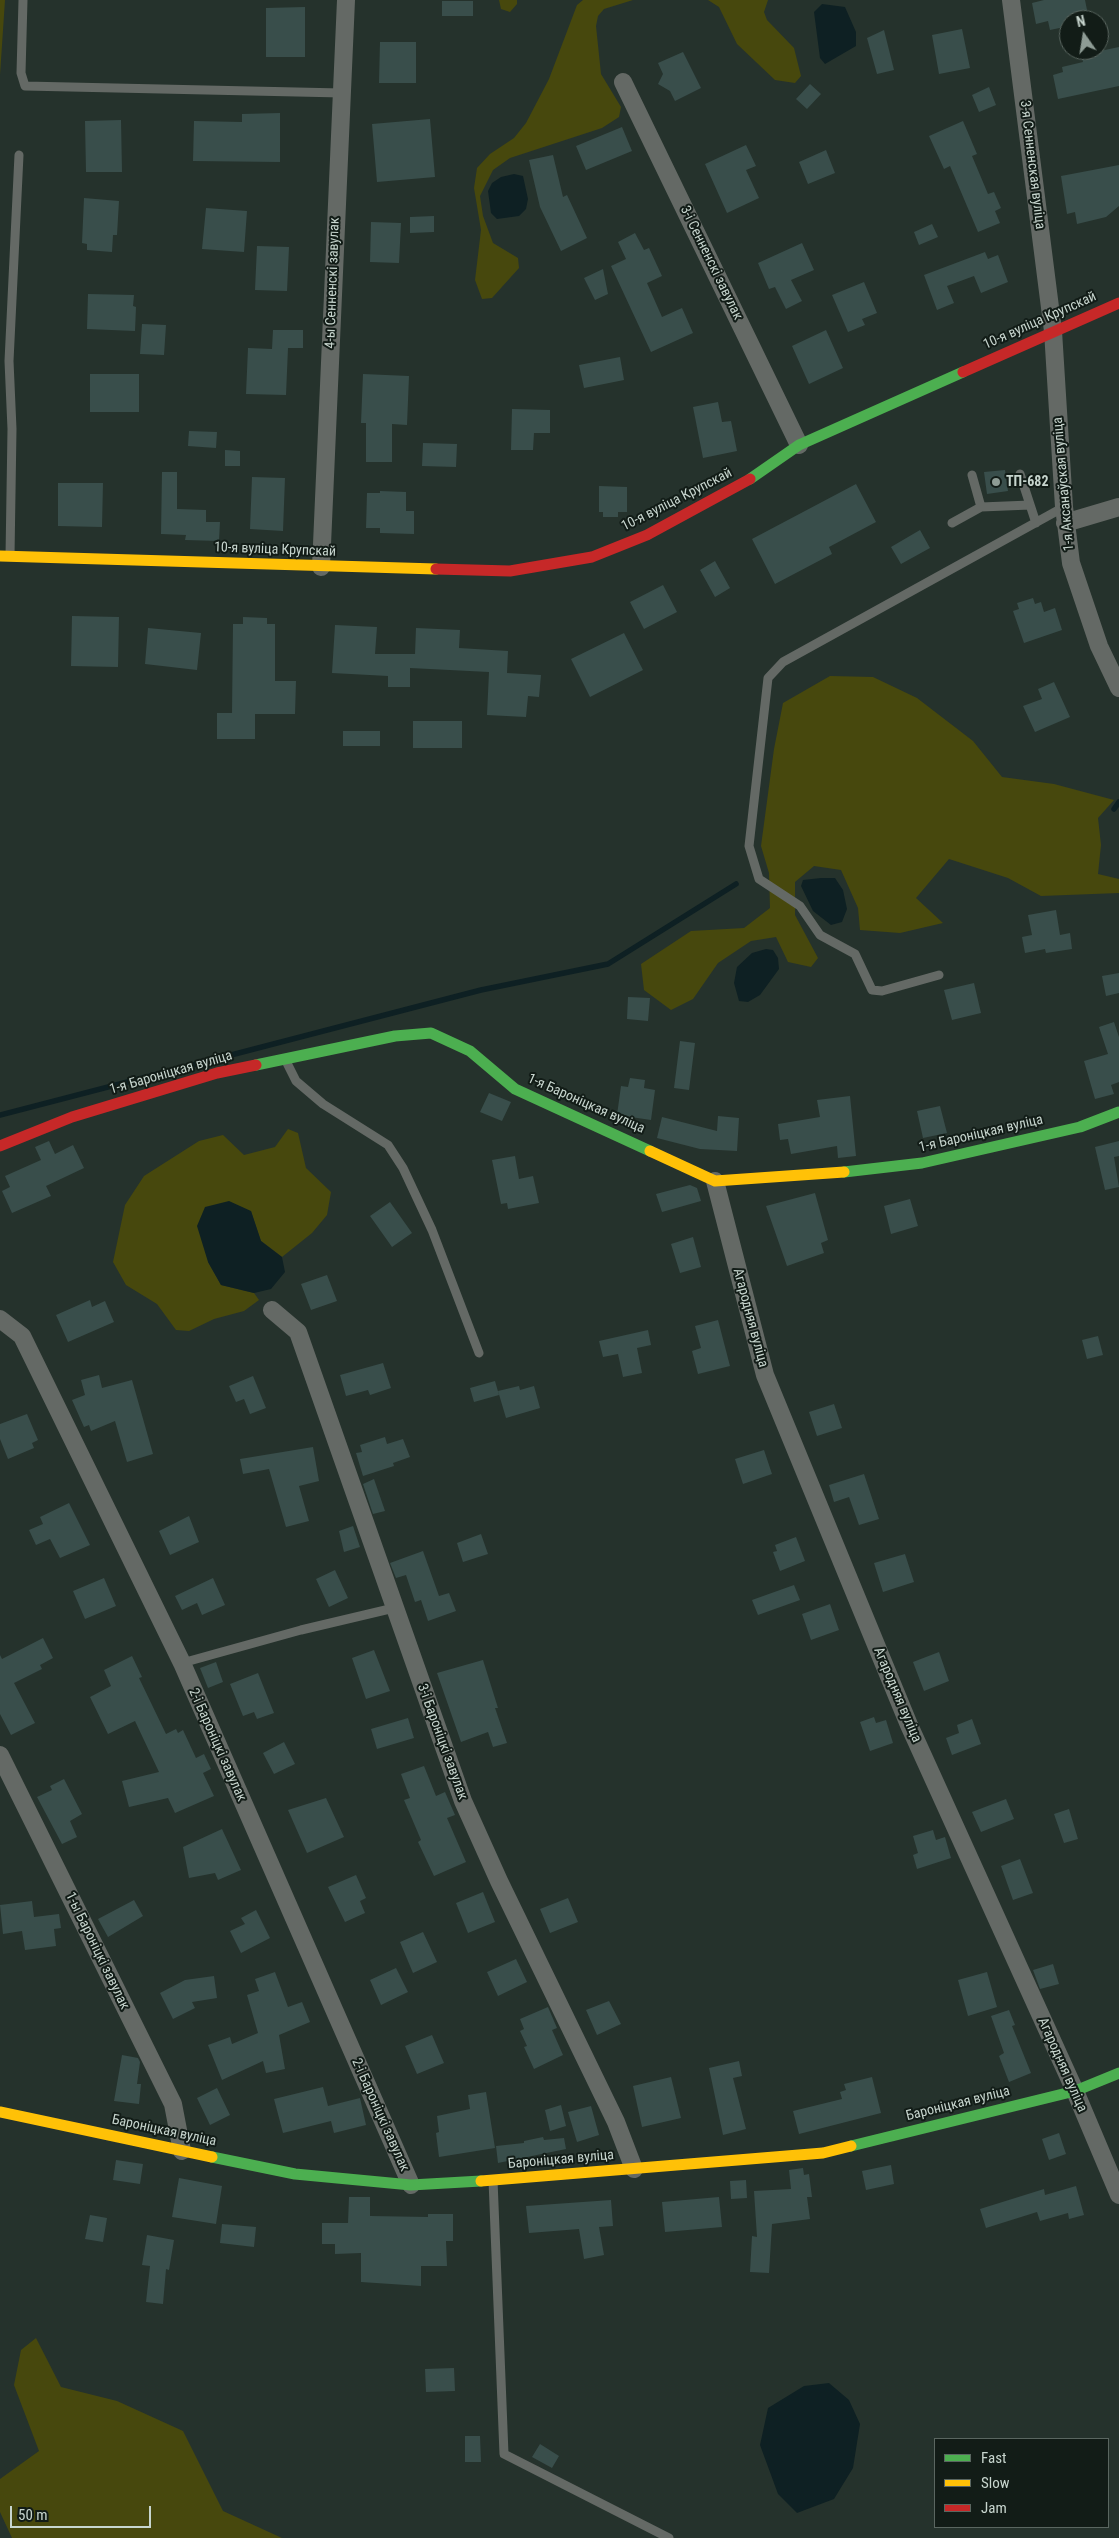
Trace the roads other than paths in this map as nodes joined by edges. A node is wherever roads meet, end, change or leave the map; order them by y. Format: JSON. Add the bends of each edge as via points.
{"nodes":[{"id":1,"x":23,"y":0,"type":"edge"},
{"id":2,"x":346,"y":0,"type":"edge"},
{"id":3,"x":1011,"y":0,"type":"edge"},
{"id":4,"x":623,"y":82,"type":"dead end"},
{"id":5,"x":342,"y":93,"type":"junction"},
{"id":6,"x":19,"y":155,"type":"dead end"},
{"id":7,"x":1119,"y":303,"type":"edge"},
{"id":8,"x":1052,"y":331,"type":"junction"},
{"id":9,"x":799,"y":445,"type":"junction"},
{"id":10,"x":1020,"y":474,"type":"dead end"},
{"id":11,"x":972,"y":475,"type":"dead end"},
{"id":12,"x":1030,"y":505,"type":"junction"},
{"id":13,"x":1119,"y":507,"type":"edge"},
{"id":14,"x":981,"y":508,"type":"junction"},
{"id":15,"x":1064,"y":515,"type":"junction"},
{"id":16,"x":1036,"y":523,"type":"junction"},
{"id":17,"x":952,"y":524,"type":"dead end"},
{"id":18,"x":5,"y":556,"type":"edge"},
{"id":19,"x":321,"y":566,"type":"junction"},
{"id":20,"x":1119,"y":688,"type":"edge"},
{"id":21,"x":939,"y":975,"type":"dead end"},
{"id":22,"x":286,"y":1060,"type":"junction"},
{"id":23,"x":1119,"y":1112,"type":"edge"},
{"id":24,"x":0,"y":1146,"type":"edge"},
{"id":25,"x":715,"y":1181,"type":"junction"},
{"id":26,"x":272,"y":1310,"type":"dead end"},
{"id":27,"x":0,"y":1319,"type":"edge"},
{"id":28,"x":479,"y":1353,"type":"dead end"},
{"id":29,"x":394,"y":1608,"type":"junction"},
{"id":30,"x":182,"y":1663,"type":"junction"},
{"id":31,"x":0,"y":1755,"type":"edge"},
{"id":32,"x":1119,"y":2073,"type":"edge"},
{"id":33,"x":1075,"y":2091,"type":"junction"},
{"id":34,"x":0,"y":2112,"type":"edge"},
{"id":35,"x":182,"y":2151,"type":"junction"},
{"id":36,"x":634,"y":2169,"type":"junction"},
{"id":37,"x":493,"y":2180,"type":"junction"},
{"id":38,"x":411,"y":2185,"type":"junction"},
{"id":39,"x":1119,"y":2195,"type":"edge"},
{"id":40,"x":669,"y":2538,"type":"edge"}],
"edges":[{"from":1,"to":5,"type":"lane","via":[[21,73],[25,86]]},
{"from":2,"to":5,"type":"street","name":"4-ы Сенненскі завулак"},
{"from":3,"to":8,"type":"street","name":"3-я Сенненская вуліца"},
{"from":4,"to":9,"type":"street","name":"3-і Сенненскі завулак"},
{"from":5,"to":19,"type":"street","name":"4-ы Сенненскі завулак"},
{"from":6,"to":18,"type":"lane","via":[[9,361],[12,429]]},
{"from":7,"to":8,"type":"street","name":"10-я вуліца Крупскай"},
{"from":8,"to":9,"type":"street","name":"10-я вуліца Крупскай"},
{"from":8,"to":15,"type":"street","name":"1-я Аксанаўская вуліца"},
{"from":9,"to":19,"type":"street","name":"10-я вуліца Крупскай","via":[[763,472],[710,502],[646,535],[592,557],[510,571]]},
{"from":10,"to":12,"type":"lane"},
{"from":11,"to":14,"type":"lane"},
{"from":12,"to":14,"type":"lane"},
{"from":12,"to":16,"type":"lane"},
{"from":13,"to":15,"type":"street"},
{"from":14,"to":17,"type":"lane"},
{"from":15,"to":16,"type":"lane"},
{"from":15,"to":20,"type":"street","name":"1-я Аксанаўская вуліца","via":[[1071,563],[1083,602]]},
{"from":16,"to":21,"type":"lane","via":[[783,662],[768,678],[749,846],[759,879],[800,906],[820,935],[855,954],[872,990],[882,991]]},
{"from":18,"to":19,"type":"street","name":"10-я вуліца Крупскай"},
{"from":22,"to":24,"type":"street","name":"1-я Бароніцкая вуліца","via":[[217,1073],[72,1117]]},
{"from":22,"to":25,"type":"street","name":"1-я Бароніцкая вуліца","via":[[395,1036],[431,1033],[470,1051],[515,1089]]},
{"from":22,"to":28,"type":"lane","via":[[296,1081],[323,1104],[388,1145],[403,1168],[432,1230]]},
{"from":23,"to":25,"type":"street","name":"1-я Бароніцкая вуліца","via":[[1080,1127],[922,1163],[834,1174]]},
{"from":25,"to":33,"type":"street","name":"Агародняя вуліца","via":[[765,1375],[909,1725]]},
{"from":26,"to":29,"type":"street","name":"3-і Бароніцкі завулак","via":[[298,1332]]},
{"from":27,"to":30,"type":"street","name":"2-і Бароніцкі завулак","via":[[22,1336]]},
{"from":29,"to":30,"type":"lane"},
{"from":29,"to":36,"type":"street","name":"3-і Бароніцкі завулак","via":[[463,1801],[616,2122]]},
{"from":30,"to":38,"type":"street","name":"2-і Бароніцкі завулак"},
{"from":31,"to":35,"type":"street","name":"1-ы Бароніцкі завулак","via":[[173,2104]]},
{"from":32,"to":33,"type":"street","name":"Бароніцкая вуліца"},
{"from":33,"to":36,"type":"street","name":"Бароніцкая вуліца","via":[[823,2153]]},
{"from":33,"to":39,"type":"street","name":"Агародняя вуліца"},
{"from":34,"to":35,"type":"street","name":"Бароніцкая вуліца"},
{"from":35,"to":38,"type":"street","name":"Бароніцкая вуліца","via":[[295,2174]]},
{"from":36,"to":37,"type":"street","name":"Бароніцкая вуліца"},
{"from":37,"to":38,"type":"street","name":"Бароніцкая вуліца"},
{"from":37,"to":40,"type":"lane","via":[[504,2454]]}]}
